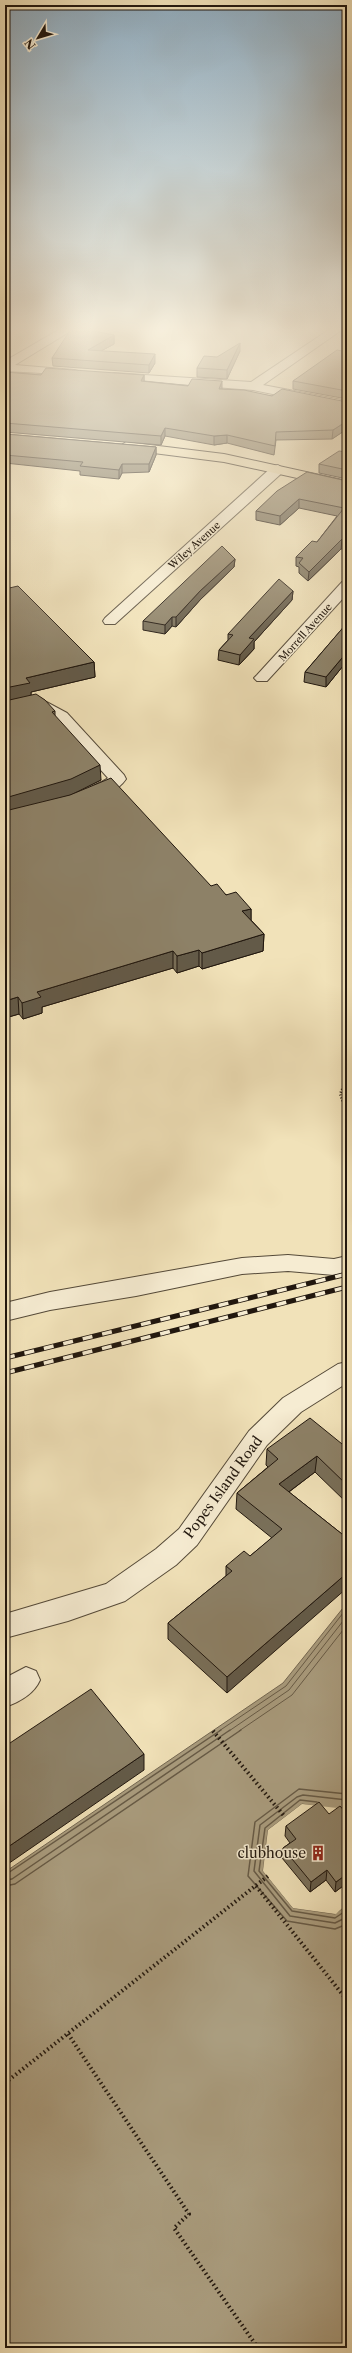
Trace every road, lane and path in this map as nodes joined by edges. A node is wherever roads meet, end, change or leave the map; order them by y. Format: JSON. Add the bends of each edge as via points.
{"nodes":[{"id":1,"x":117,"y":445,"type":"edge"},
{"id":2,"x":278,"y":469,"type":"junction"},
{"id":3,"x":347,"y":485,"type":"edge"},
{"id":4,"x":347,"y":585,"type":"edge"},
{"id":5,"x":110,"y":621,"type":"dead end"},
{"id":6,"x":262,"y":678,"type":"dead end"},
{"id":7,"x":5,"y":710,"type":"edge"},
{"id":8,"x":76,"y":801,"type":"edge"},
{"id":9,"x":347,"y":1078,"type":"edge"},
{"id":10,"x":347,"y":1114,"type":"edge"},
{"id":11,"x":347,"y":1264,"type":"edge"},
{"id":12,"x":5,"y":1312,"type":"edge"},
{"id":13,"x":347,"y":1371,"type":"edge"},
{"id":14,"x":5,"y":1626,"type":"edge"},
{"id":15,"x":213,"y":1731,"type":"dead end"},
{"id":16,"x":285,"y":1817,"type":"dead end"},
{"id":17,"x":268,"y":1876,"type":"dead end"},
{"id":18,"x":256,"y":1886,"type":"junction"},
{"id":19,"x":347,"y":2000,"type":"edge"},
{"id":20,"x":68,"y":2034,"type":"junction"},
{"id":21,"x":5,"y":2083,"type":"edge"},
{"id":22,"x":258,"y":2348,"type":"edge"}],
"edges":[{"from":1,"to":2,"type":"main road","via":[[194,453]]},
{"from":2,"to":3,"type":"main road"},
{"from":2,"to":5,"type":"street","name":"Wiley Avenue"},
{"from":4,"to":6,"type":"street","name":"Morrell Avenue"},
{"from":7,"to":8,"type":"street","via":[[39,703],[61,716],[118,779],[106,788]]},
{"from":9,"to":10,"type":"path","via":[[340,1094]]},
{"from":11,"to":12,"type":"street","via":[[334,1267],[288,1263],[242,1266],[50,1301]]},
{"from":13,"to":14,"type":"street","name":"Popes Island Road","via":[[292,1405],[258,1438],[188,1537],[166,1557],[115,1593]]},
{"from":15,"to":16,"type":"path"},
{"from":17,"to":18,"type":"path"},
{"from":18,"to":19,"type":"path"},
{"from":18,"to":20,"type":"path"},
{"from":20,"to":21,"type":"path"},
{"from":20,"to":22,"type":"path","via":[[189,2214],[174,2228]]}]}
